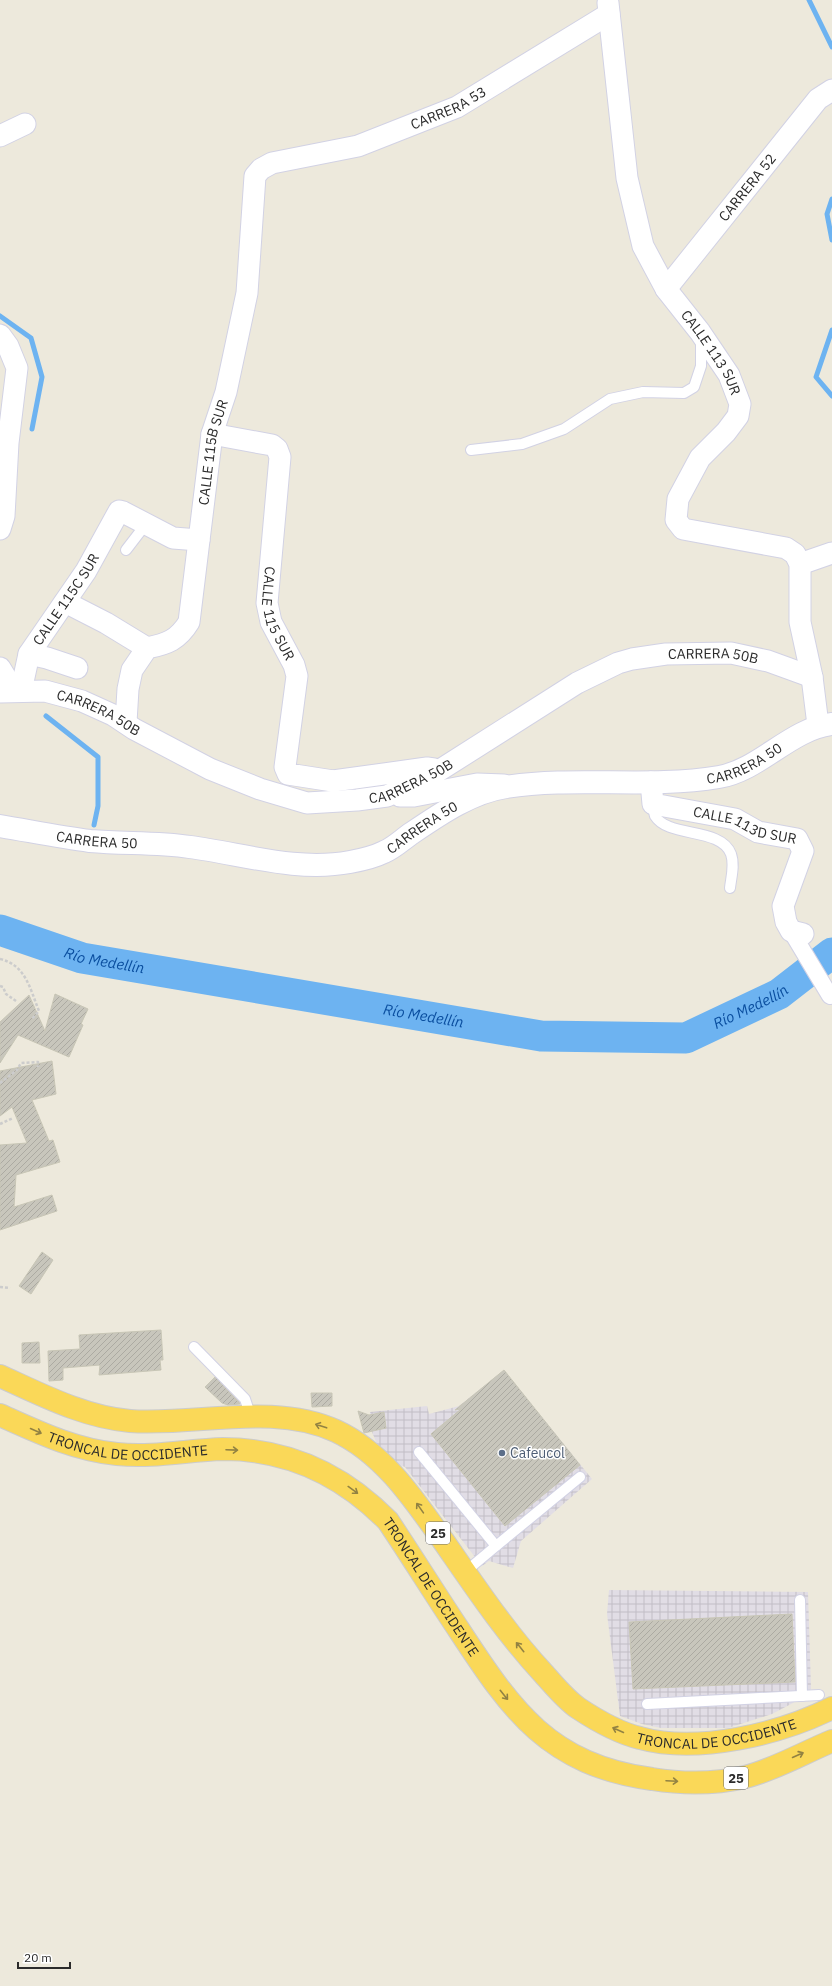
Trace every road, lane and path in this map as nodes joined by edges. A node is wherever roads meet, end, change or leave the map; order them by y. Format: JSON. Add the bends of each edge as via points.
{"nodes":[{"id":1,"x":608,"y":7,"type":"edge"},
{"id":2,"x":832,"y":90,"type":"edge"},
{"id":3,"x":25,"y":124,"type":"dead end"},
{"id":4,"x":0,"y":136,"type":"edge"},
{"id":5,"x":272,"y":163,"type":"joint"},
{"id":6,"x":666,"y":290,"type":"junction"},
{"id":7,"x":700,"y":332,"type":"junction"},
{"id":8,"x":0,"y":335,"type":"edge"},
{"id":9,"x":8,"y":374,"type":"edge"},
{"id":10,"x":212,"y":434,"type":"junction"},
{"id":11,"x":471,"y":450,"type":"dead end"},
{"id":12,"x":146,"y":524,"type":"junction"},
{"id":13,"x":0,"y":529,"type":"edge"},
{"id":14,"x":199,"y":540,"type":"junction"},
{"id":15,"x":126,"y":550,"type":"dead end"},
{"id":16,"x":832,"y":553,"type":"edge"},
{"id":17,"x":800,"y":564,"type":"junction"},
{"id":18,"x":65,"y":602,"type":"junction"},
{"id":19,"x":147,"y":648,"type":"junction"},
{"id":20,"x":29,"y":654,"type":"junction"},
{"id":21,"x":0,"y":668,"type":"edge"},
{"id":22,"x":77,"y":668,"type":"dead end"},
{"id":23,"x":812,"y":677,"type":"junction"},
{"id":24,"x":12,"y":691,"type":"edge"},
{"id":25,"x":126,"y":722,"type":"junction"},
{"id":26,"x":825,"y":724,"type":"edge"},
{"id":27,"x":440,"y":770,"type":"junction"},
{"id":28,"x":651,"y":782,"type":"junction"},
{"id":29,"x":514,"y":786,"type":"junction"},
{"id":30,"x":387,"y":796,"type":"junction"},
{"id":31,"x":653,"y":804,"type":"junction"},
{"id":32,"x":0,"y":826,"type":"edge"},
{"id":33,"x":730,"y":888,"type":"dead end"},
{"id":34,"x":800,"y":939,"type":"joint"},
{"id":35,"x":0,"y":959,"type":"edge"},
{"id":36,"x":0,"y":986,"type":"edge"},
{"id":37,"x":831,"y":996,"type":"edge"},
{"id":38,"x":16,"y":1001,"type":"dead end"},
{"id":39,"x":32,"y":1019,"type":"dead end"},
{"id":40,"x":38,"y":1067,"type":"dead end"},
{"id":41,"x":0,"y":1083,"type":"edge"},
{"id":42,"x":13,"y":1118,"type":"dead end"},
{"id":43,"x":0,"y":1124,"type":"edge"},
{"id":44,"x":0,"y":1287,"type":"edge"},
{"id":45,"x":10,"y":1288,"type":"dead end"},
{"id":46,"x":194,"y":1347,"type":"dead end"},
{"id":47,"x":0,"y":1376,"type":"edge"},
{"id":48,"x":0,"y":1415,"type":"edge"},
{"id":49,"x":251,"y":1417,"type":"junction"},
{"id":50,"x":418,"y":1452,"type":"dead end"},
{"id":51,"x":580,"y":1477,"type":"dead end"},
{"id":52,"x":496,"y":1546,"type":"junction"},
{"id":53,"x":465,"y":1572,"type":"junction"},
{"id":54,"x":800,"y":1600,"type":"dead end"},
{"id":55,"x":802,"y":1696,"type":"junction"},
{"id":56,"x":826,"y":1702,"type":"edge"},
{"id":57,"x":647,"y":1704,"type":"dead end"},
{"id":58,"x":832,"y":1741,"type":"edge"}],
"edges":[{"from":1,"to":5,"type":"street","name":"CARRERA 53","via":[[457,107],[358,146]]},
{"from":1,"to":6,"type":"street","name":"CALLE 113 SUR","via":[[627,178],[643,246]]},
{"from":2,"to":6,"type":"street","name":"CARRERA 52","via":[[818,98]]},
{"from":3,"to":4,"type":"street"},
{"from":5,"to":10,"type":"street","name":"CALLE 115B SUR","via":[[255,176],[247,293],[226,392]]},
{"from":6,"to":7,"type":"street","name":"CALLE 113 SUR"},
{"from":7,"to":11,"type":"lane","via":[[701,366],[694,387],[684,393],[643,392],[610,398],[564,429],[522,444]]},
{"from":7,"to":17,"type":"street","name":"CALLE 113 SUR","via":[[729,375],[740,404],[738,416],[700,458],[678,499],[676,520],[683,530],[786,548],[795,554]]},
{"from":8,"to":9,"type":"street","via":[[8,346]]},
{"from":9,"to":13,"type":"street","via":[[8,443],[4,516]]},
{"from":10,"to":14,"type":"street","name":"CALLE 115B SUR"},
{"from":10,"to":27,"type":"street","name":"CALLE 115 SUR","via":[[272,445],[280,457],[268,603],[272,622],[297,676],[285,767],[288,774],[333,781],[427,768]]},
{"from":12,"to":14,"type":"street","via":[[173,538]]},
{"from":12,"to":15,"type":"lane"},
{"from":12,"to":18,"type":"street","name":"CALLE 115C SUR","via":[[119,511],[86,571]]},
{"from":14,"to":19,"type":"street","name":"CALLE 115B SUR","via":[[189,622],[182,634],[165,645]]},
{"from":16,"to":17,"type":"street"},
{"from":17,"to":23,"type":"street","via":[[800,622]]},
{"from":18,"to":19,"type":"street","via":[[106,622]]},
{"from":18,"to":20,"type":"street","name":"CALLE 115C SUR"},
{"from":19,"to":25,"type":"street","via":[[132,670]]},
{"from":20,"to":22,"type":"street"},
{"from":20,"to":24,"type":"street","name":"CALLE 115C SUR"},
{"from":21,"to":24,"type":"street"},
{"from":23,"to":26,"type":"street"},
{"from":23,"to":27,"type":"street","name":"CARRERA 50B","via":[[768,661],[731,653],[666,654],[618,663],[577,683]]},
{"from":24,"to":25,"type":"street","name":"CARRERA 50B","via":[[44,691],[82,701]]},
{"from":25,"to":30,"type":"street","name":"CARRERA 50B","via":[[210,769],[299,802]]},
{"from":26,"to":28,"type":"main road","name":"CARRERA 50","via":[[722,776],[689,781]]},
{"from":27,"to":30,"type":"street","name":"CARRERA 50B"},
{"from":28,"to":29,"type":"main road","name":"CARRERA 50"},
{"from":28,"to":31,"type":"street"},
{"from":29,"to":30,"type":"street","via":[[477,784],[414,796]]},
{"from":29,"to":32,"type":"main road","name":"CARRERA 50","via":[[474,797],[384,852],[350,862],[318,866],[189,847],[90,841]]},
{"from":31,"to":33,"type":"lane","via":[[655,816],[663,823],[723,843],[731,854],[733,866]]},
{"from":31,"to":34,"type":"street","name":"CALLE 113D SUR","via":[[735,819],[758,832],[797,839],[803,850],[783,906],[786,922]]},
{"from":34,"to":37,"type":"street"},
{"from":35,"to":39,"type":"path","via":[[23,973],[28,981],[39,1011]]},
{"from":36,"to":38,"type":"path","via":[[4,986],[6,994]]},
{"from":40,"to":41,"type":"path","via":[[38,1062],[21,1062],[16,1070]]},
{"from":42,"to":43,"type":"path"},
{"from":44,"to":45,"type":"path"},
{"from":46,"to":49,"type":"lane","via":[[245,1399]]},
{"from":47,"to":49,"type":"highway","name":"TRONCAL DE OCCIDENTE","number":"25","via":[[76,1409],[107,1418],[158,1421]]},
{"from":48,"to":58,"type":"highway","name":"TRONCAL DE OCCIDENTE","number":"25","one_way":true,"via":[[57,1441],[88,1450],[151,1456],[248,1450],[290,1458],[328,1474],[370,1502],[388,1521],[494,1682],[515,1709],[552,1743],[603,1768],[634,1777],[663,1781],[725,1781],[747,1776]]},
{"from":53,"to":49,"type":"highway","name":"TRONCAL DE OCCIDENTE","number":"25","one_way":true,"via":[[409,1492],[384,1465],[356,1442],[334,1430],[301,1421]]},
{"from":50,"to":52,"type":"lane"},
{"from":51,"to":52,"type":"lane"},
{"from":52,"to":53,"type":"lane"},
{"from":56,"to":53,"type":"highway","name":"TRONCAL DE OCCIDENTE","number":"25","one_way":true,"via":[[787,1726],[750,1737],[703,1743],[660,1742],[640,1738],[616,1729],[577,1708],[559,1691],[519,1647]]},
{"from":54,"to":55,"type":"lane"},
{"from":55,"to":56,"type":"lane"},
{"from":55,"to":57,"type":"lane"}]}
